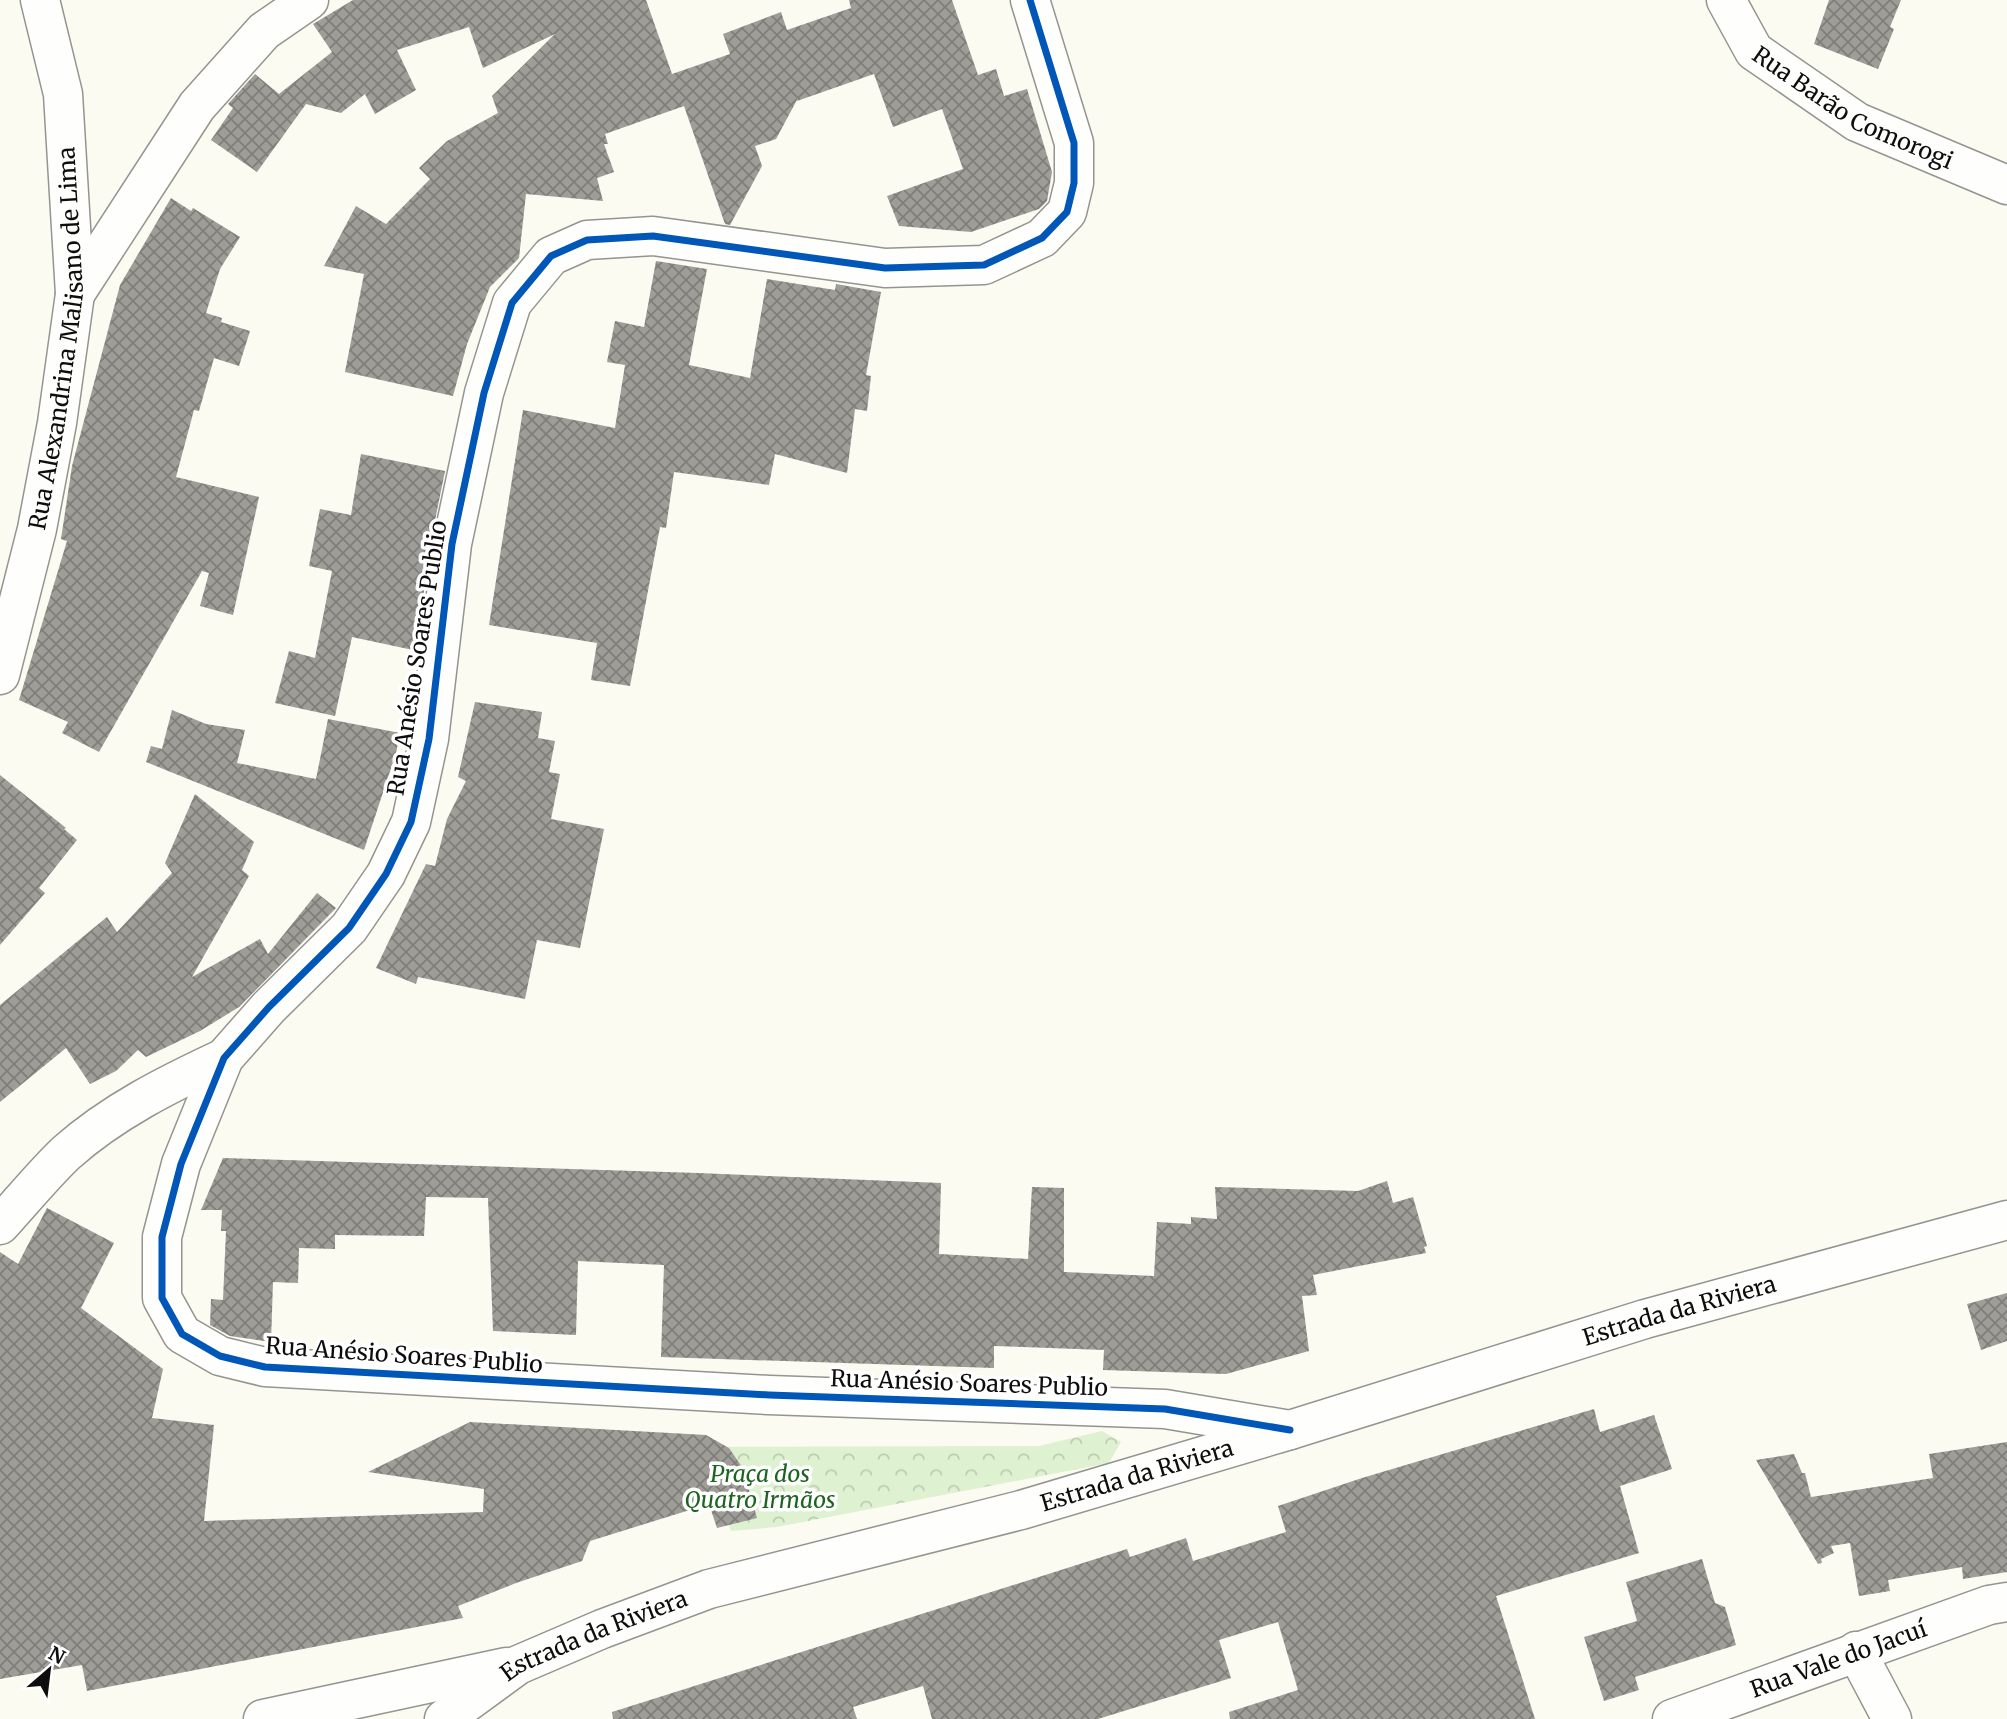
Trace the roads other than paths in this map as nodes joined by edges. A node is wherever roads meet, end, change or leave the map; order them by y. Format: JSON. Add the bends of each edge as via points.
{"nodes":[{"id":1,"x":40,"y":0,"type":"edge"},
{"id":2,"x":309,"y":0,"type":"edge"},
{"id":3,"x":1030,"y":0,"type":"edge"},
{"id":4,"x":1726,"y":0,"type":"edge"},
{"id":5,"x":2007,"y":185,"type":"edge"},
{"id":6,"x":75,"y":294,"type":"junction"},
{"id":7,"x":0,"y":675,"type":"edge"},
{"id":8,"x":224,"y":1059,"type":"junction"},
{"id":9,"x":2007,"y":1220,"type":"edge"},
{"id":10,"x":0,"y":1225,"type":"edge"},
{"id":11,"x":1290,"y":1430,"type":"junction"},
{"id":12,"x":2007,"y":1602,"type":"edge"},
{"id":13,"x":1856,"y":1651,"type":"junction"},
{"id":14,"x":518,"y":1665,"type":"junction"},
{"id":15,"x":284,"y":1717,"type":"edge"},
{"id":16,"x":444,"y":1719,"type":"edge"},
{"id":17,"x":1672,"y":1719,"type":"edge"},
{"id":18,"x":1892,"y":1719,"type":"edge"}],
"edges":[{"from":1,"to":6,"type":"street","name":"Rua Alexandrina Malisano de Lima","via":[[63,94]]},
{"from":2,"to":6,"type":"street","via":[[264,32],[197,106]]},
{"from":3,"to":8,"type":"street","name":"Rua Anésio Soares Publio","via":[[1074,143],[1068,212],[1042,238],[984,265],[885,268],[653,236],[587,240],[551,256],[512,303],[484,393],[452,544],[429,739],[411,822],[386,874],[349,928]]},
{"from":4,"to":5,"type":"street","name":"Rua Barão Comorogi","via":[[1754,51],[1857,122]]},
{"from":6,"to":7,"type":"street","name":"Rua Alexandrina Malisano de Lima","via":[[37,529]]},
{"from":8,"to":10,"type":"street","via":[[176,1080],[109,1121],[66,1153]]},
{"from":8,"to":11,"type":"street","name":"Rua Anésio Soares Publio","via":[[181,1164],[162,1237],[162,1298],[182,1334],[220,1356],[265,1367],[323,1372],[1165,1409]]},
{"from":9,"to":11,"type":"street","name":"Estrada da Riviera","via":[[1646,1319]]},
{"from":11,"to":14,"type":"street","name":"Estrada da Riviera","via":[[1021,1510],[709,1589]]},
{"from":12,"to":13,"type":"street","name":"Rua Vale do Jacuí"},
{"from":13,"to":17,"type":"street","name":"Rua Vale do Jacuí"},
{"from":13,"to":18,"type":"street"},
{"from":14,"to":15,"type":"street"},
{"from":14,"to":16,"type":"street","name":"Estrada da Riviera"}]}
